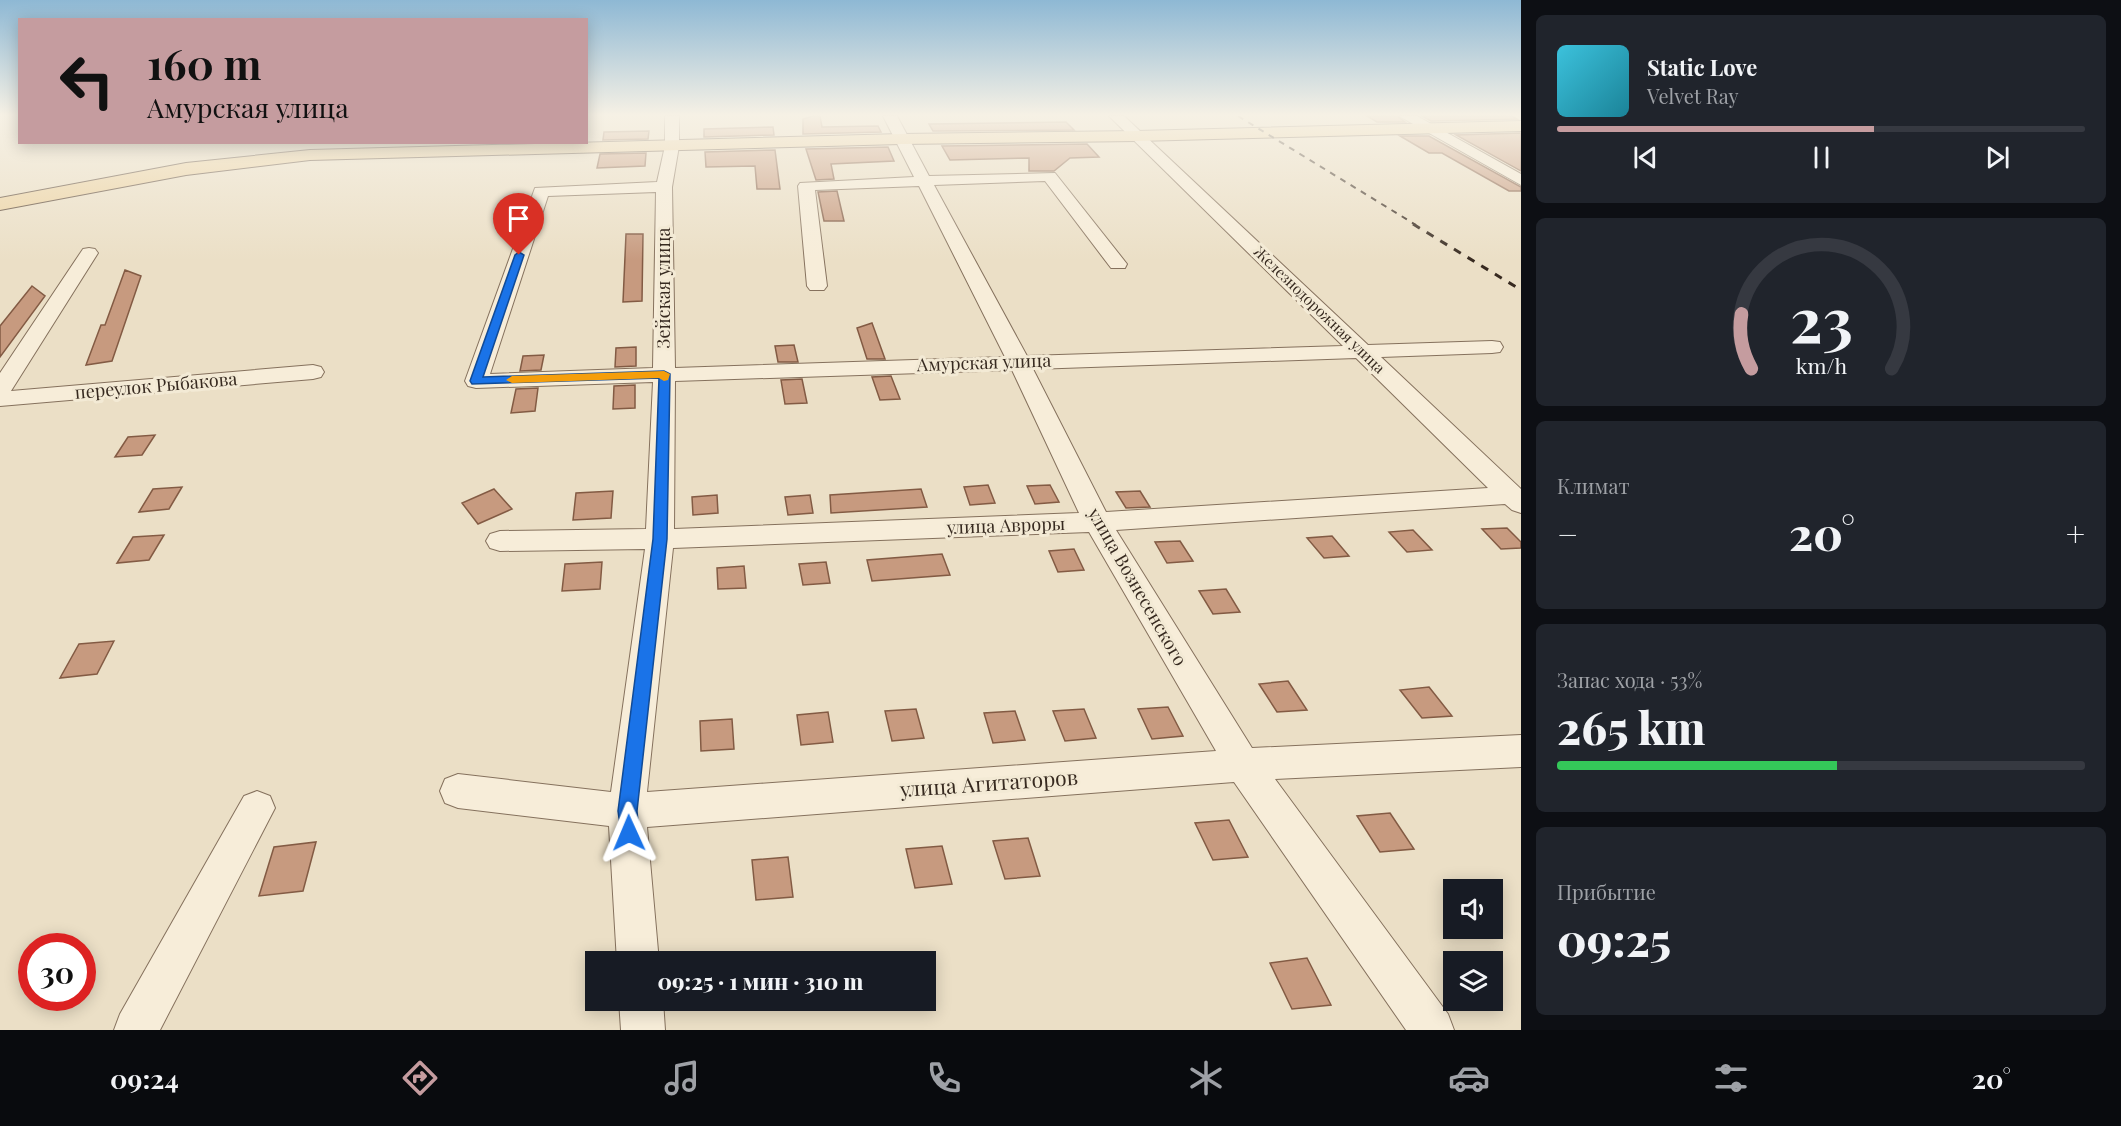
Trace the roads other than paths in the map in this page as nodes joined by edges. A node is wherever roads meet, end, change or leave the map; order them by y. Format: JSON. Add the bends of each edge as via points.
{"nodes":[{"id":1,"x":228,"y":164,"type":"edge"},
{"id":2,"x":668,"y":164,"type":"edge"},
{"id":3,"x":917,"y":164,"type":"edge"},
{"id":4,"x":1166,"y":164,"type":"edge"},
{"id":5,"x":1492,"y":164,"type":"edge"},
{"id":6,"x":1521,"y":180,"type":"edge"},
{"id":7,"x":927,"y":182,"type":"junction"},
{"id":8,"x":664,"y":187,"type":"junction"},
{"id":9,"x":0,"y":204,"type":"edge"},
{"id":10,"x":89,"y":253,"type":"dead end"},
{"id":11,"x":1118,"y":264,"type":"dead end"},
{"id":12,"x":817,"y":286,"type":"dead end"},
{"id":13,"x":1492,"y":347,"type":"dead end"},
{"id":14,"x":1364,"y":352,"type":"junction"},
{"id":15,"x":1019,"y":362,"type":"junction"},
{"id":16,"x":313,"y":372,"type":"dead end"},
{"id":17,"x":664,"y":374,"type":"junction"},
{"id":18,"x":0,"y":390,"type":"edge"},
{"id":19,"x":0,"y":399,"type":"edge"},
{"id":20,"x":1517,"y":500,"type":"edge"},
{"id":21,"x":1097,"y":522,"type":"junction"},
{"id":22,"x":660,"y":539,"type":"junction"},
{"id":23,"x":500,"y":541,"type":"dead end"},
{"id":24,"x":1521,"y":751,"type":"edge"},
{"id":25,"x":1243,"y":765,"type":"junction"},
{"id":26,"x":458,"y":791,"type":"dead end"},
{"id":27,"x":257,"y":808,"type":"dead end"},
{"id":28,"x":627,"y":811,"type":"junction"},
{"id":29,"x":637,"y":951,"type":"edge"},
{"id":30,"x":642,"y":1011,"type":"edge"},
{"id":31,"x":136,"y":1030,"type":"edge"},
{"id":32,"x":643,"y":1030,"type":"edge"},
{"id":33,"x":1432,"y":1030,"type":"edge"}],
"edges":[{"from":1,"to":9,"type":"main road"},
{"from":2,"to":8,"type":"street","name":"Зейская улица"},
{"from":3,"to":7,"type":"street","name":"улица Вознесенского"},
{"from":4,"to":14,"type":"street","name":"Железнодорожная улица"},
{"from":5,"to":6,"type":"street"},
{"from":7,"to":11,"type":"street","via":[[1049,176]]},
{"from":7,"to":12,"type":"street","via":[[806,186]]},
{"from":7,"to":15,"type":"street","name":"улица Вознесенского"},
{"from":8,"to":17,"type":"street","name":"Зейская улица"},
{"from":8,"to":17,"type":"street","name":"Амурская улица","via":[[541,191],[476,381]]},
{"from":10,"to":18,"type":"street"},
{"from":13,"to":14,"type":"street","name":"Амурская улица"},
{"from":14,"to":15,"type":"street","name":"Амурская улица"},
{"from":14,"to":20,"type":"street","name":"Железнодорожная улица"},
{"from":15,"to":17,"type":"street","name":"Амурская улица"},
{"from":15,"to":21,"type":"street","name":"улица Вознесенского"},
{"from":16,"to":19,"type":"street","name":"переулок Рыбакова"},
{"from":17,"to":22,"type":"street","name":"Зейская улица"},
{"from":20,"to":21,"type":"street","name":"улица Авроры"},
{"from":21,"to":22,"type":"street","name":"улица Авроры"},
{"from":21,"to":25,"type":"street","name":"улица Вознесенского"},
{"from":22,"to":23,"type":"street","name":"улица Авроры"},
{"from":22,"to":28,"type":"street","name":"Зейская улица"},
{"from":24,"to":25,"type":"street","name":"улица Агитаторов"},
{"from":25,"to":28,"type":"street","name":"улица Агитаторов"},
{"from":25,"to":33,"type":"street","name":"улица Вознесенского"},
{"from":26,"to":28,"type":"street","name":"улица Агитаторов"},
{"from":27,"to":31,"type":"street"},
{"from":28,"to":29,"type":"street","name":"Зейская улица"},
{"from":30,"to":32,"type":"street"}]}
